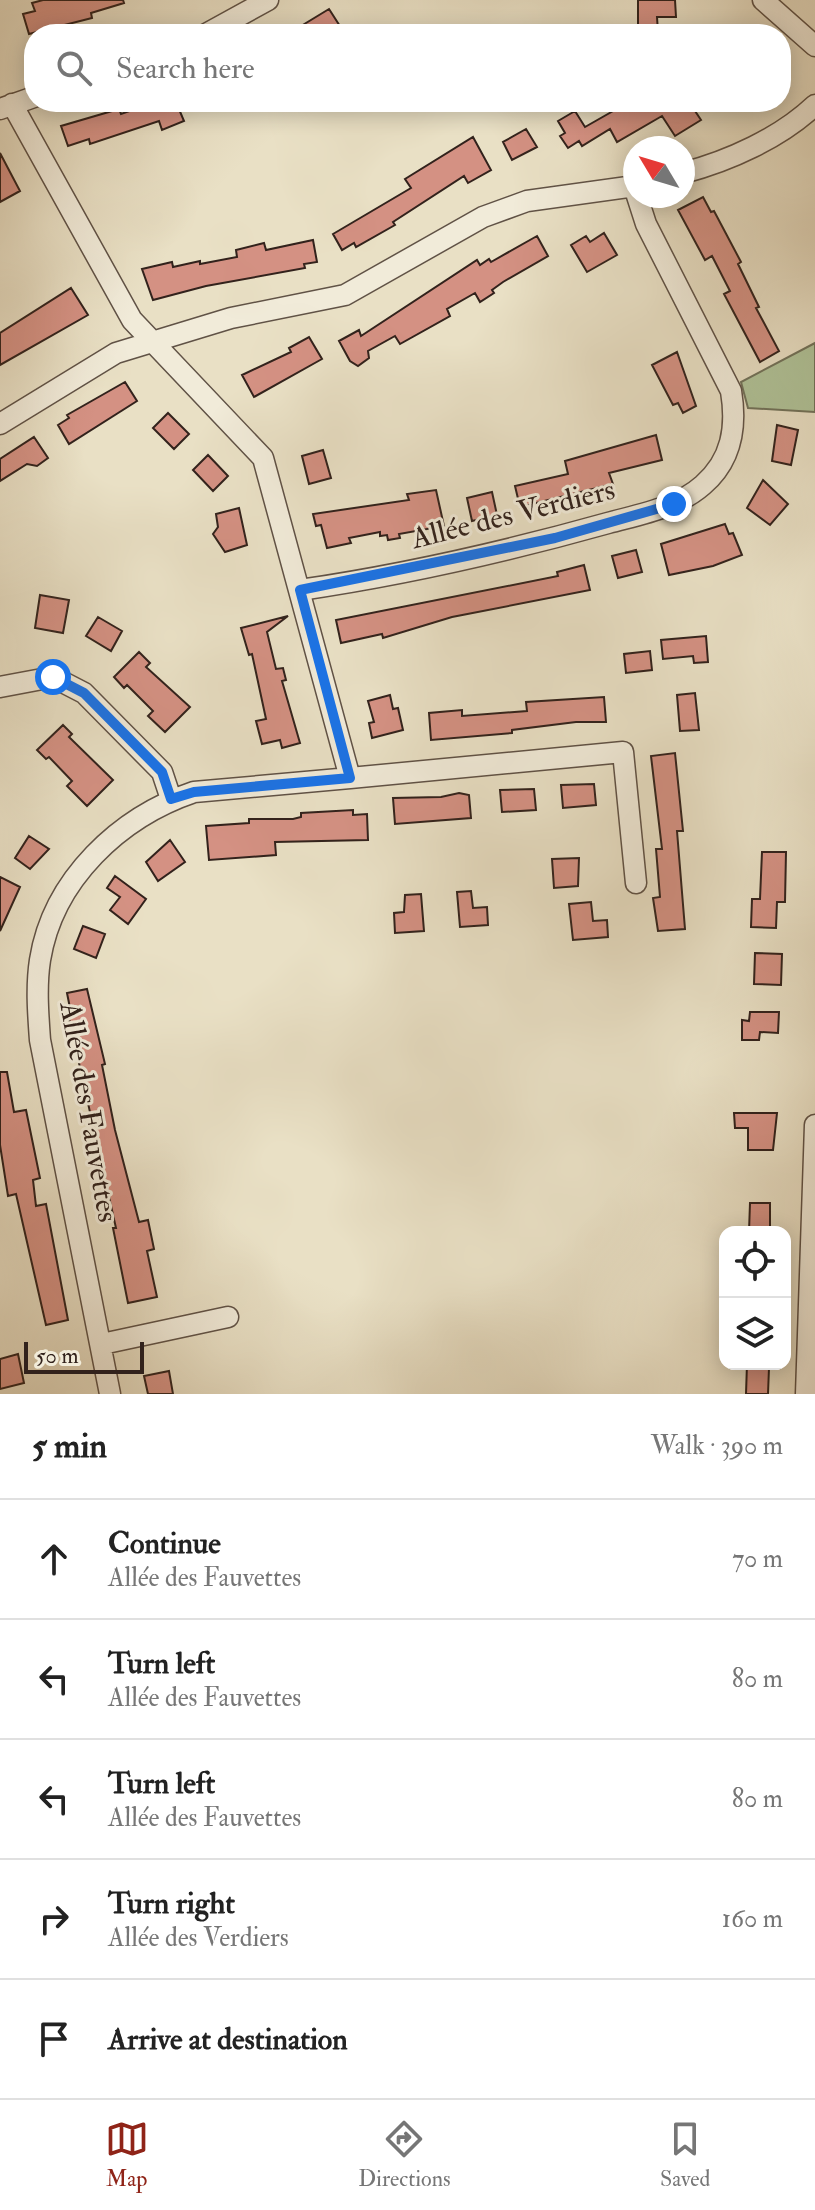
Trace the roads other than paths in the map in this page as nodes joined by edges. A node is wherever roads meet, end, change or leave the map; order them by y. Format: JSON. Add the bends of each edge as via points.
{"nodes":[{"id":1,"x":268,"y":0,"type":"edge"},
{"id":2,"x":763,"y":0,"type":"edge"},
{"id":3,"x":224,"y":24,"type":"edge"},
{"id":4,"x":790,"y":24,"type":"edge"},
{"id":5,"x":791,"y":25,"type":"edge"},
{"id":6,"x":815,"y":46,"type":"edge"},
{"id":7,"x":815,"y":105,"type":"edge"},
{"id":8,"x":6,"y":106,"type":"edge"},
{"id":9,"x":695,"y":168,"type":"edge"},
{"id":10,"x":623,"y":189,"type":"edge"},
{"id":11,"x":641,"y":208,"type":"edge"},
{"id":12,"x":156,"y":341,"type":"junction"},
{"id":13,"x":0,"y":424,"type":"edge"},
{"id":14,"x":300,"y":590,"type":"junction"},
{"id":15,"x":0,"y":687,"type":"edge"},
{"id":16,"x":350,"y":778,"type":"junction"},
{"id":17,"x":171,"y":799,"type":"junction"},
{"id":18,"x":636,"y":883,"type":"dead end"},
{"id":19,"x":815,"y":1125,"type":"edge"},
{"id":20,"x":228,"y":1317,"type":"dead end"},
{"id":21,"x":102,"y":1344,"type":"junction"},
{"id":22,"x":110,"y":1394,"type":"edge"},
{"id":23,"x":806,"y":1394,"type":"edge"}],
"edges":[{"from":1,"to":3,"type":"street"},
{"from":2,"to":4,"type":"street"},
{"from":5,"to":6,"type":"street"},
{"from":7,"to":9,"type":"street","via":[[798,122]]},
{"from":8,"to":12,"type":"street","via":[[132,320]]},
{"from":10,"to":12,"type":"street","via":[[527,201],[483,217],[345,295],[231,318]]},
{"from":11,"to":14,"type":"street","name":"Allée des Verdiers","via":[[731,391],[733,436],[722,463],[705,484],[674,504],[555,538]]},
{"from":12,"to":13,"type":"street","via":[[116,353]]},
{"from":12,"to":14,"type":"street","via":[[263,458]]},
{"from":14,"to":16,"type":"street"},
{"from":15,"to":17,"type":"street","via":[[53,677],[84,693],[162,772]]},
{"from":16,"to":17,"type":"street","name":"Allée des Fauvettes","via":[[194,792]]},
{"from":16,"to":18,"type":"street","name":"Allée des Fauvettes","via":[[623,752]]},
{"from":17,"to":21,"type":"street","name":"Allée des Fauvettes","via":[[98,849],[52,919],[40,959],[40,1040]]},
{"from":19,"to":23,"type":"street"},
{"from":20,"to":21,"type":"street"},
{"from":21,"to":22,"type":"street","name":"Allée des Fauvettes"}]}
